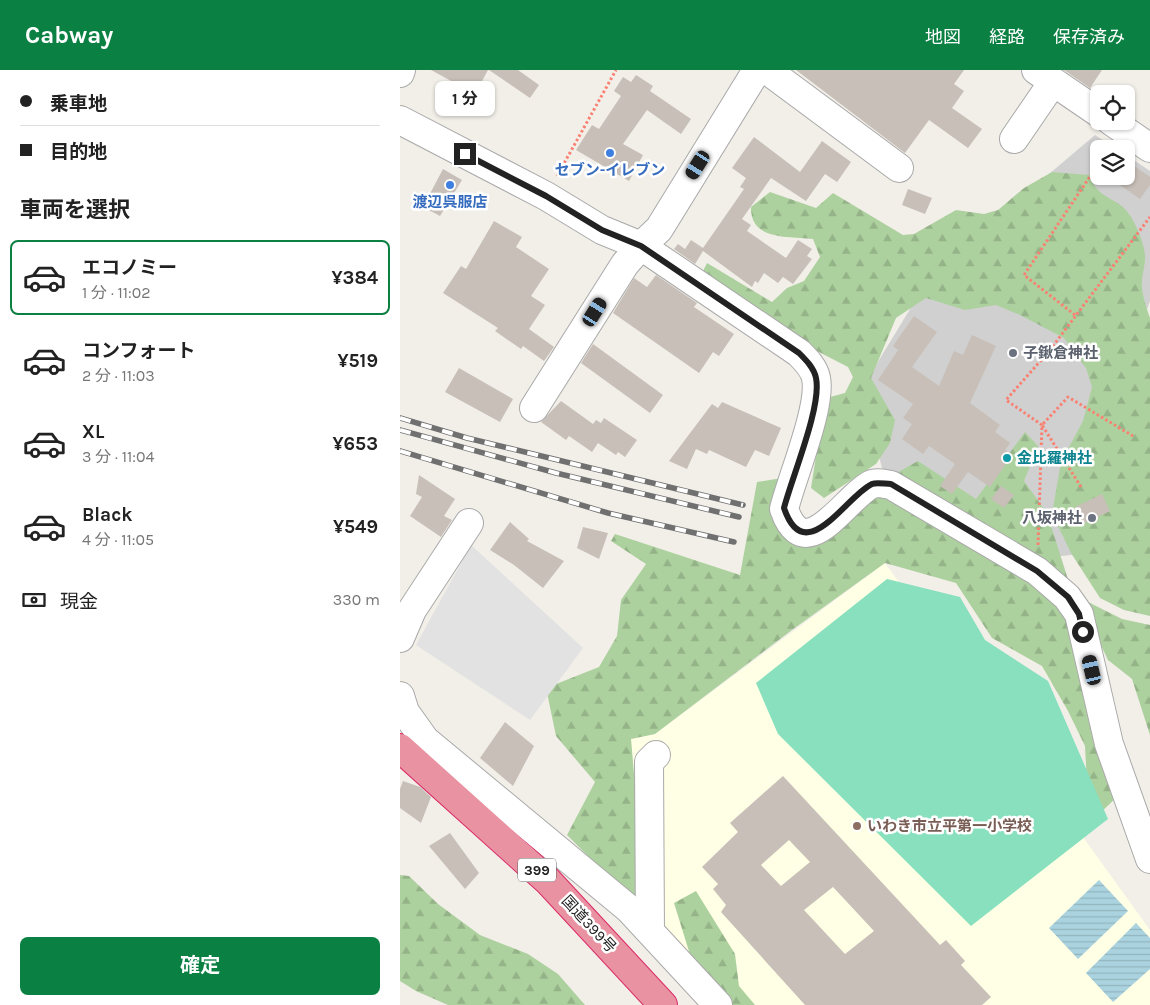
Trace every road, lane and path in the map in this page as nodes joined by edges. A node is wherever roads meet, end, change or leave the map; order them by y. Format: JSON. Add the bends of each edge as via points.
{"nodes":[{"id":1,"x":616,"y":70,"type":"edge"},
{"id":2,"x":757,"y":70,"type":"edge"},
{"id":3,"x":767,"y":70,"type":"edge"},
{"id":4,"x":1044,"y":76,"type":"edge"},
{"id":5,"x":1090,"y":107,"type":"edge"},
{"id":6,"x":400,"y":120,"type":"edge"},
{"id":7,"x":1124,"y":130,"type":"edge"},
{"id":8,"x":1014,"y":139,"type":"dead end"},
{"id":9,"x":1150,"y":148,"type":"edge"},
{"id":10,"x":899,"y":168,"type":"dead end"},
{"id":11,"x":1090,"y":176,"type":"edge"},
{"id":12,"x":546,"y":196,"type":"junction"},
{"id":13,"x":1150,"y":217,"type":"edge"},
{"id":14,"x":641,"y":246,"type":"junction"},
{"id":15,"x":1075,"y":315,"type":"junction"},
{"id":16,"x":534,"y":408,"type":"dead end"},
{"id":17,"x":1042,"y":425,"type":"junction"},
{"id":18,"x":1133,"y":436,"type":"dead end"},
{"id":19,"x":1081,"y":487,"type":"dead end"},
{"id":20,"x":468,"y":523,"type":"dead end"},
{"id":21,"x":1037,"y":571,"type":"junction"},
{"id":22,"x":400,"y":638,"type":"edge"},
{"id":23,"x":402,"y":707,"type":"edge"},
{"id":24,"x":400,"y":748,"type":"edge"},
{"id":25,"x":656,"y":755,"type":"dead end"},
{"id":26,"x":1150,"y":860,"type":"edge"},
{"id":27,"x":650,"y":931,"type":"junction"},
{"id":28,"x":663,"y":1005,"type":"edge"},
{"id":29,"x":718,"y":1005,"type":"edge"}],
"edges":[{"from":1,"to":12,"type":"path"},
{"from":2,"to":14,"type":"street","via":[[659,228]]},
{"from":3,"to":10,"type":"street"},
{"from":4,"to":5,"type":"street"},
{"from":4,"to":8,"type":"street"},
{"from":6,"to":12,"type":"street"},
{"from":7,"to":9,"type":"street"},
{"from":11,"to":15,"type":"path","via":[[1024,275]]},
{"from":12,"to":14,"type":"street","via":[[602,230]]},
{"from":13,"to":15,"type":"path"},
{"from":14,"to":16,"type":"street","via":[[625,264]]},
{"from":14,"to":21,"type":"street","via":[[799,353],[816,376],[818,396],[784,508],[788,520],[797,530],[820,530],[863,490],[874,483],[891,484]]},
{"from":15,"to":17,"type":"path","via":[[1050,350],[1006,400]]},
{"from":17,"to":18,"type":"path","via":[[1068,397]]},
{"from":17,"to":19,"type":"path"},
{"from":17,"to":21,"type":"path"},
{"from":20,"to":22,"type":"street","via":[[412,610]]},
{"from":21,"to":26,"type":"street","via":[[1068,597],[1079,614],[1109,744]]},
{"from":23,"to":27,"type":"street","via":[[426,740],[629,909]]},
{"from":24,"to":28,"type":"highway","name":"国道399号","number":"399","via":[[548,881]]},
{"from":25,"to":27,"type":"street","via":[[649,762]]},
{"from":27,"to":29,"type":"street"}]}
